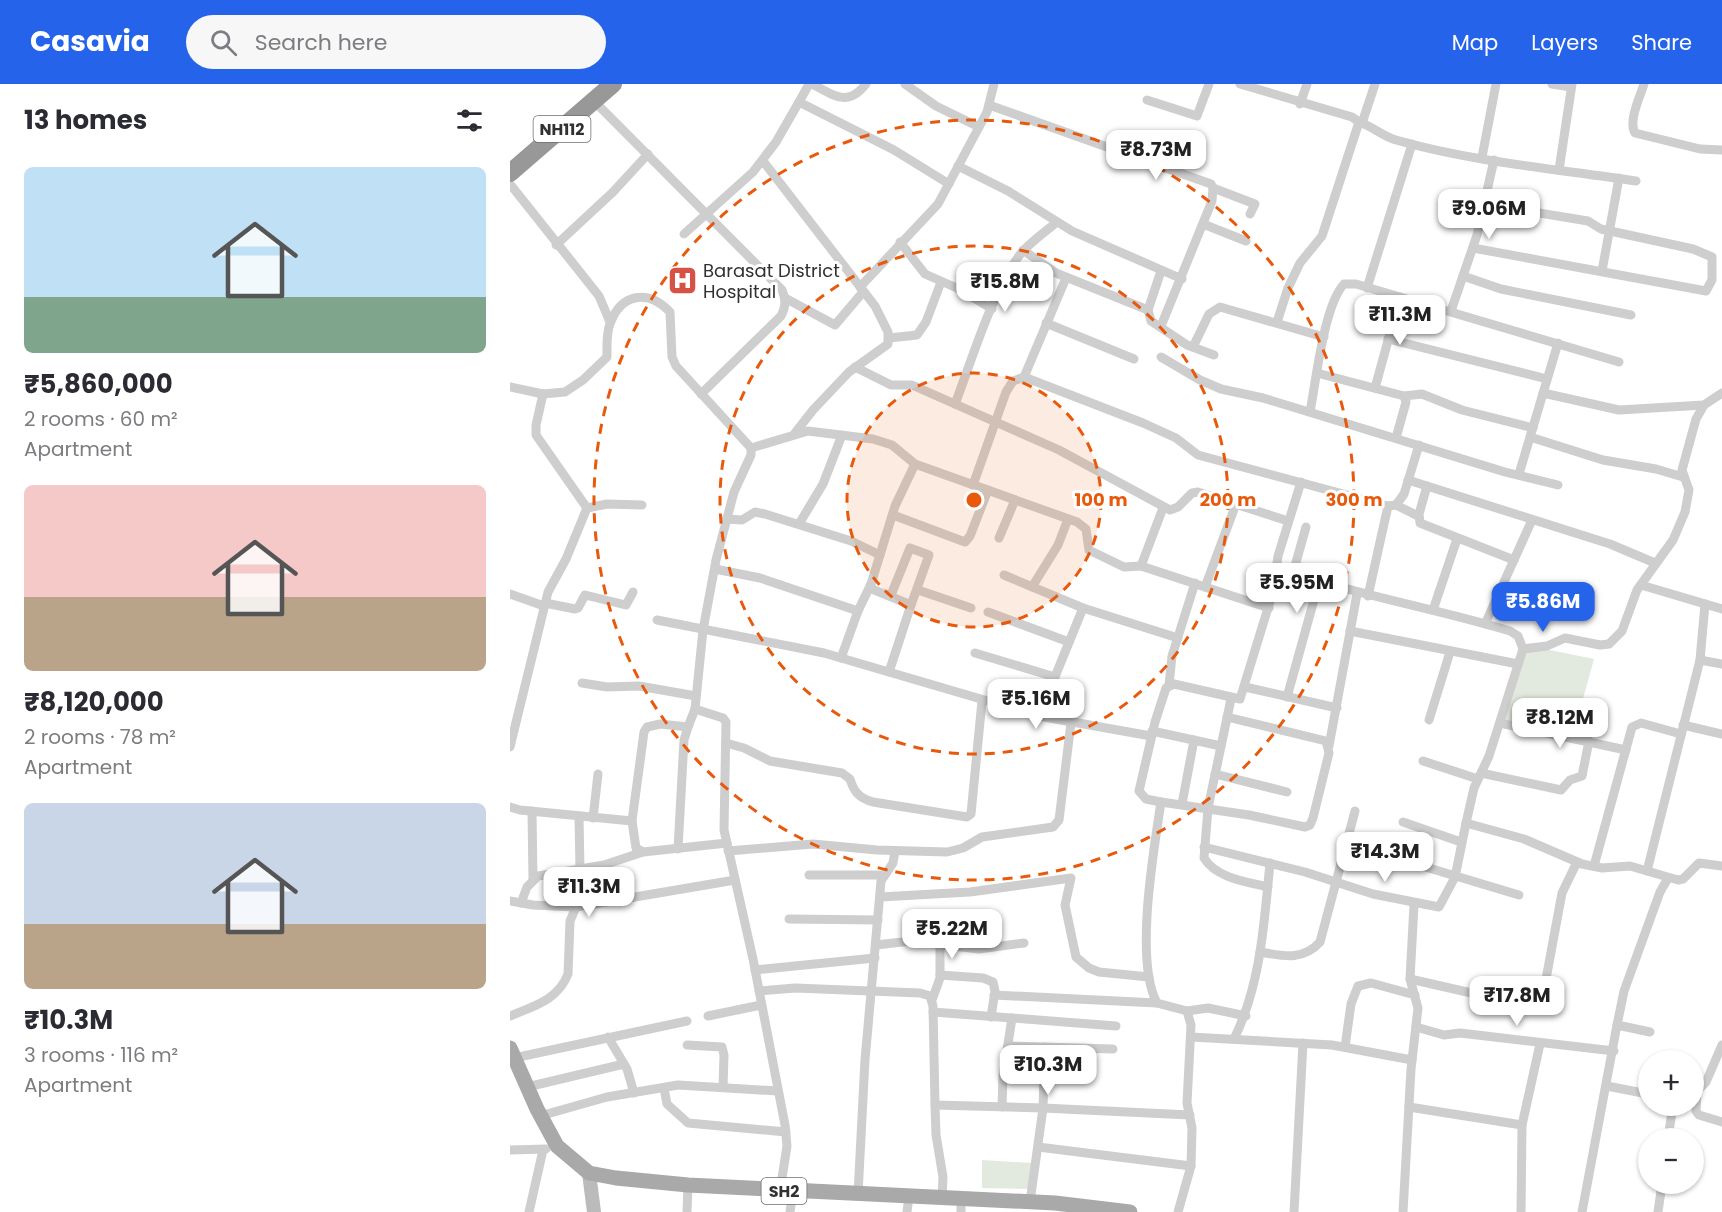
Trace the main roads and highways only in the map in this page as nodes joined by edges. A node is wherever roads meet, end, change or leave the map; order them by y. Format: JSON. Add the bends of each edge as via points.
{"nodes":[{"id":1,"x":613,"y":84,"type":"edge"},
{"id":2,"x":510,"y":173,"type":"edge"},
{"id":3,"x":512,"y":1053,"type":"edge"},
{"id":4,"x":961,"y":1206,"type":"edge"},
{"id":5,"x":1069,"y":1208,"type":"edge"},
{"id":6,"x":1130,"y":1212,"type":"edge"}],
"edges":[{"from":1,"to":2,"type":"highway","number":"NH112"},
{"from":3,"to":4,"type":"main road","number":"SH2","via":[[550,1148],[590,1173],[688,1185],[942,1198]]},
{"from":4,"to":5,"type":"main road","number":"SH2","via":[[1030,1202]]},
{"from":5,"to":6,"type":"main road","number":"SH2"}]}
